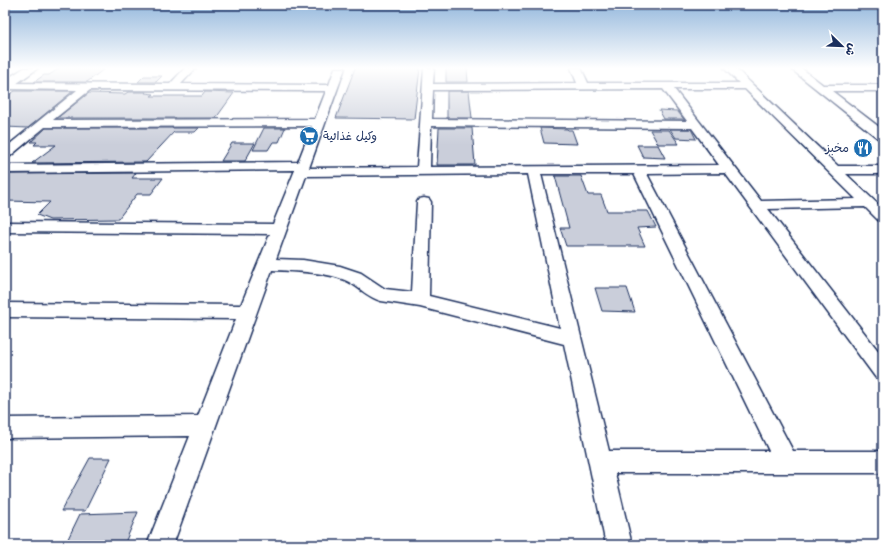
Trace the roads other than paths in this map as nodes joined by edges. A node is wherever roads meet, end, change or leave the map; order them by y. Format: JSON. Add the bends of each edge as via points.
{"nodes":[{"id":1,"x":79,"y":94,"type":"edge"},
{"id":2,"x":331,"y":94,"type":"edge"},
{"id":3,"x":428,"y":94,"type":"edge"},
{"id":4,"x":672,"y":94,"type":"edge"},
{"id":5,"x":756,"y":94,"type":"edge"},
{"id":6,"x":828,"y":94,"type":"edge"},
{"id":7,"x":320,"y":122,"type":"junction"},
{"id":8,"x":426,"y":122,"type":"junction"},
{"id":9,"x":866,"y":123,"type":"junction"},
{"id":10,"x":883,"y":123,"type":"edge"},
{"id":11,"x":41,"y":124,"type":"junction"},
{"id":12,"x":696,"y":125,"type":"junction"},
{"id":13,"x":883,"y":136,"type":"edge"},
{"id":14,"x":5,"y":154,"type":"edge"},
{"id":15,"x":5,"y":169,"type":"edge"},
{"id":16,"x":302,"y":169,"type":"junction"},
{"id":17,"x":729,"y":169,"type":"junction"},
{"id":18,"x":639,"y":170,"type":"junction"},
{"id":19,"x":834,"y":170,"type":"junction"},
{"id":20,"x":883,"y":170,"type":"edge"},
{"id":21,"x":423,"y":171,"type":"junction"},
{"id":22,"x":534,"y":171,"type":"junction"},
{"id":23,"x":424,"y":202,"type":"dead end"},
{"id":24,"x":869,"y":203,"type":"junction"},
{"id":25,"x":756,"y":205,"type":"junction"},
{"id":26,"x":883,"y":217,"type":"edge"},
{"id":27,"x":5,"y":227,"type":"edge"},
{"id":28,"x":279,"y":229,"type":"junction"},
{"id":29,"x":266,"y":264,"type":"junction"},
{"id":30,"x":420,"y":300,"type":"junction"},
{"id":31,"x":5,"y":310,"type":"edge"},
{"id":32,"x":249,"y":312,"type":"junction"},
{"id":33,"x":571,"y":338,"type":"junction"},
{"id":34,"x":883,"y":372,"type":"edge"},
{"id":35,"x":205,"y":426,"type":"junction"},
{"id":36,"x":5,"y":428,"type":"edge"},
{"id":37,"x":601,"y":462,"type":"junction"},
{"id":38,"x":883,"y":462,"type":"edge"},
{"id":39,"x":787,"y":463,"type":"junction"},
{"id":40,"x":160,"y":545,"type":"edge"},
{"id":41,"x":619,"y":545,"type":"edge"}],
"edges":[{"from":1,"to":11,"type":"street"},
{"from":2,"to":7,"type":"street"},
{"from":3,"to":8,"type":"street"},
{"from":4,"to":12,"type":"street"},
{"from":5,"to":19,"type":"street"},
{"from":6,"to":9,"type":"street"},
{"from":7,"to":11,"type":"street"},
{"from":7,"to":16,"type":"street"},
{"from":8,"to":12,"type":"street"},
{"from":8,"to":21,"type":"street"},
{"from":9,"to":10,"type":"street"},
{"from":9,"to":13,"type":"street"},
{"from":11,"to":14,"type":"street"},
{"from":12,"to":17,"type":"street"},
{"from":15,"to":16,"type":"street"},
{"from":16,"to":21,"type":"street"},
{"from":16,"to":28,"type":"street"},
{"from":17,"to":18,"type":"street"},
{"from":17,"to":25,"type":"street"},
{"from":18,"to":22,"type":"street"},
{"from":18,"to":39,"type":"street"},
{"from":19,"to":20,"type":"street"},
{"from":19,"to":24,"type":"street"},
{"from":21,"to":22,"type":"street"},
{"from":22,"to":33,"type":"street"},
{"from":23,"to":30,"type":"street"},
{"from":24,"to":25,"type":"street"},
{"from":24,"to":26,"type":"street"},
{"from":25,"to":34,"type":"street"},
{"from":27,"to":28,"type":"street"},
{"from":28,"to":29,"type":"street"},
{"from":29,"to":30,"type":"street","via":[[335,271],[355,277],[381,295]]},
{"from":29,"to":32,"type":"street"},
{"from":30,"to":33,"type":"street"},
{"from":31,"to":32,"type":"street"},
{"from":32,"to":35,"type":"street"},
{"from":33,"to":37,"type":"street"},
{"from":35,"to":36,"type":"street"},
{"from":35,"to":40,"type":"street"},
{"from":37,"to":39,"type":"street"},
{"from":37,"to":41,"type":"street"},
{"from":38,"to":39,"type":"street"}]}
